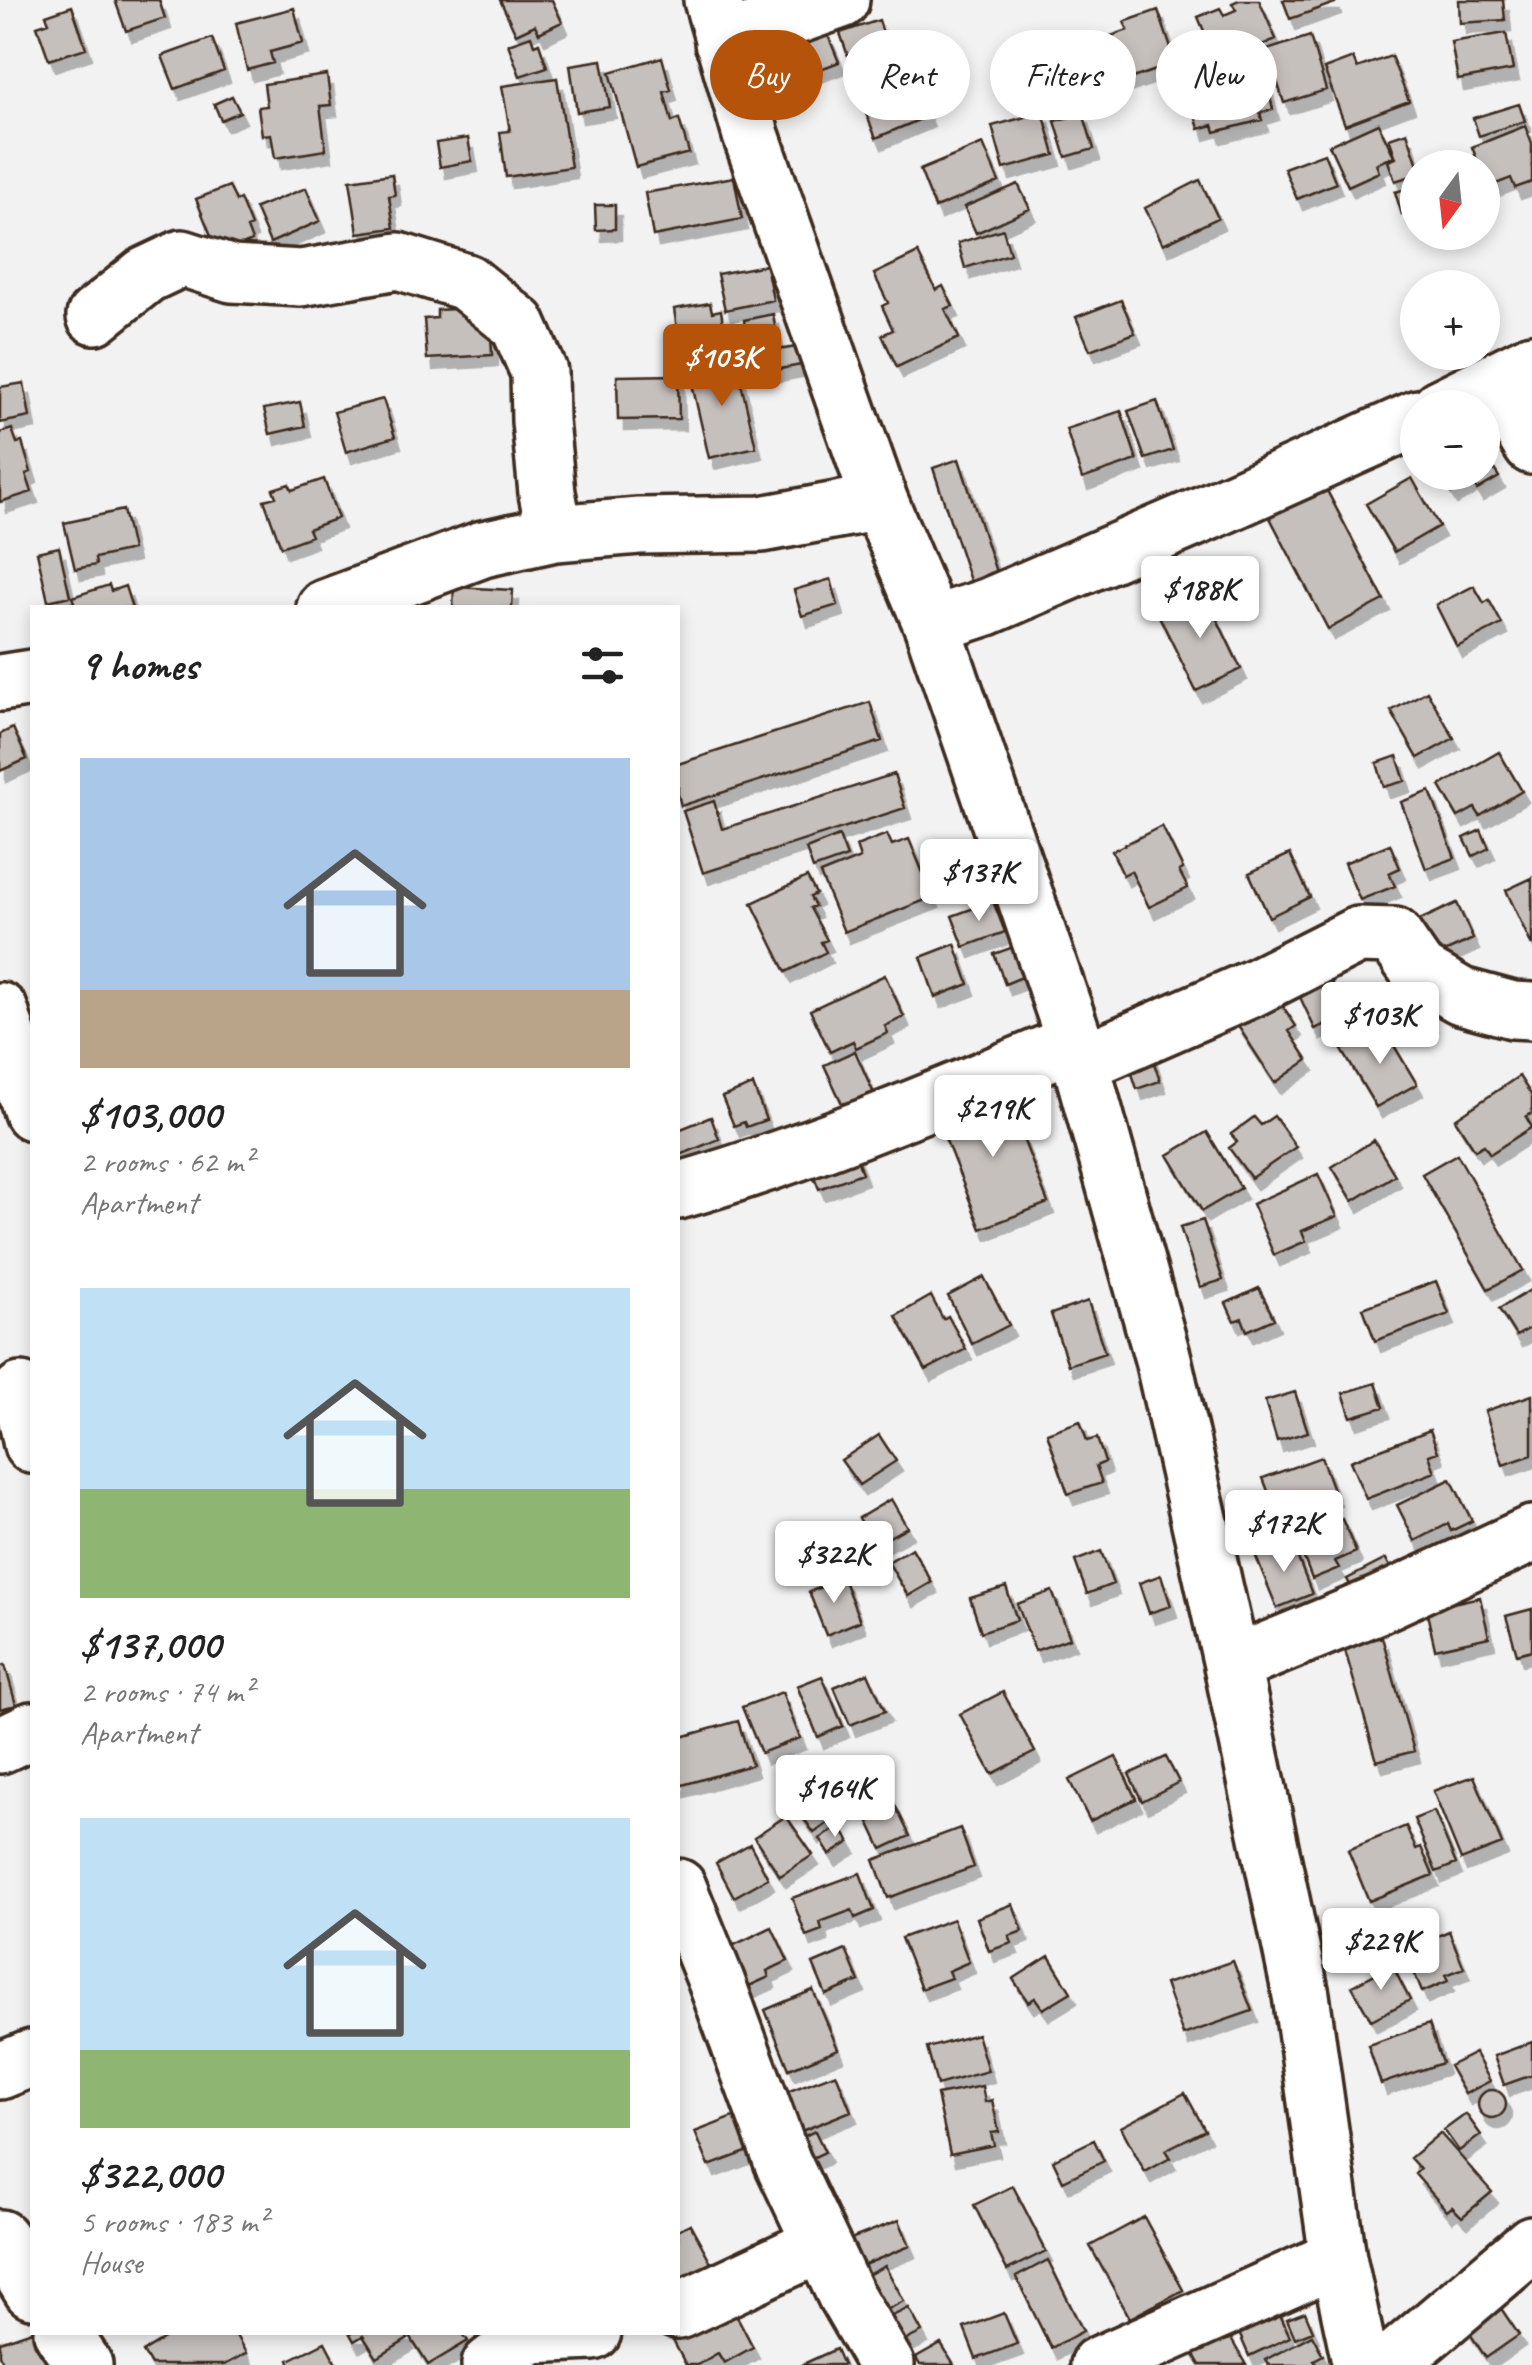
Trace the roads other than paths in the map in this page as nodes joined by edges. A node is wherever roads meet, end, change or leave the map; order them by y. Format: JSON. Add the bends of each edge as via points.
{"nodes":[{"id":1,"x":841,"y":0,"type":"edge"},
{"id":2,"x":717,"y":21,"type":"edge"},
{"id":3,"x":95,"y":316,"type":"dead end"},
{"id":4,"x":1513,"y":372,"type":"edge"},
{"id":5,"x":1476,"y":390,"type":"edge"},
{"id":6,"x":1400,"y":426,"type":"edge"},
{"id":7,"x":1532,"y":446,"type":"edge"},
{"id":8,"x":880,"y":502,"type":"junction"},
{"id":9,"x":555,"y":533,"type":"junction"},
{"id":10,"x":333,"y":605,"type":"edge"},
{"id":11,"x":932,"y":625,"type":"junction"},
{"id":12,"x":30,"y":678,"type":"edge"},
{"id":13,"x":0,"y":683,"type":"edge"},
{"id":14,"x":0,"y":1011,"type":"edge"},
{"id":15,"x":1532,"y":1011,"type":"edge"},
{"id":16,"x":1078,"y":1053,"type":"junction"},
{"id":17,"x":30,"y":1106,"type":"edge"},
{"id":18,"x":680,"y":1190,"type":"edge"},
{"id":19,"x":18,"y":1392,"type":"edge"},
{"id":20,"x":30,"y":1438,"type":"edge"},
{"id":21,"x":1532,"y":1534,"type":"edge"},
{"id":22,"x":1232,"y":1665,"type":"junction"},
{"id":23,"x":30,"y":1731,"type":"edge"},
{"id":24,"x":0,"y":1744,"type":"edge"},
{"id":25,"x":680,"y":1892,"type":"edge"},
{"id":26,"x":30,"y":2059,"type":"edge"},
{"id":27,"x":0,"y":2071,"type":"edge"},
{"id":28,"x":0,"y":2238,"type":"edge"},
{"id":29,"x":821,"y":2244,"type":"junction"},
{"id":30,"x":1532,"y":2244,"type":"edge"},
{"id":31,"x":1338,"y":2258,"type":"junction"},
{"id":32,"x":30,"y":2287,"type":"edge"},
{"id":33,"x":680,"y":2310,"type":"edge"},
{"id":34,"x":64,"y":2335,"type":"edge"},
{"id":35,"x":530,"y":2335,"type":"edge"},
{"id":36,"x":84,"y":2365,"type":"edge"},
{"id":37,"x":490,"y":2365,"type":"edge"},
{"id":38,"x":886,"y":2365,"type":"edge"},
{"id":39,"x":1098,"y":2365,"type":"edge"},
{"id":40,"x":1361,"y":2365,"type":"edge"},
{"id":41,"x":1390,"y":2365,"type":"edge"}],
"edges":[{"from":1,"to":2,"type":"street"},
{"from":2,"to":8,"type":"street"},
{"from":3,"to":9,"type":"street","via":[[146,275],[182,258],[232,274],[301,278],[398,261],[466,282],[518,324],[539,372]]},
{"from":4,"to":5,"type":"street"},
{"from":4,"to":7,"type":"street"},
{"from":6,"to":11,"type":"street"},
{"from":8,"to":9,"type":"street","via":[[762,524]]},
{"from":8,"to":11,"type":"street"},
{"from":9,"to":10,"type":"street","via":[[483,549]]},
{"from":11,"to":16,"type":"street"},
{"from":12,"to":13,"type":"street"},
{"from":14,"to":17,"type":"street"},
{"from":15,"to":16,"type":"street","via":[[1462,996],[1418,971],[1394,936],[1358,935],[1253,988]]},
{"from":16,"to":18,"type":"street"},
{"from":16,"to":22,"type":"street","via":[[1162,1359]]},
{"from":19,"to":20,"type":"street"},
{"from":21,"to":22,"type":"street"},
{"from":22,"to":31,"type":"street","via":[[1302,1995]]},
{"from":23,"to":24,"type":"street"},
{"from":25,"to":29,"type":"street","via":[[783,2164]]},
{"from":26,"to":27,"type":"street"},
{"from":28,"to":32,"type":"street"},
{"from":29,"to":33,"type":"street"},
{"from":29,"to":38,"type":"street"},
{"from":30,"to":41,"type":"street"},
{"from":31,"to":39,"type":"street"},
{"from":31,"to":40,"type":"street"},
{"from":34,"to":36,"type":"street"},
{"from":35,"to":37,"type":"street"}]}
